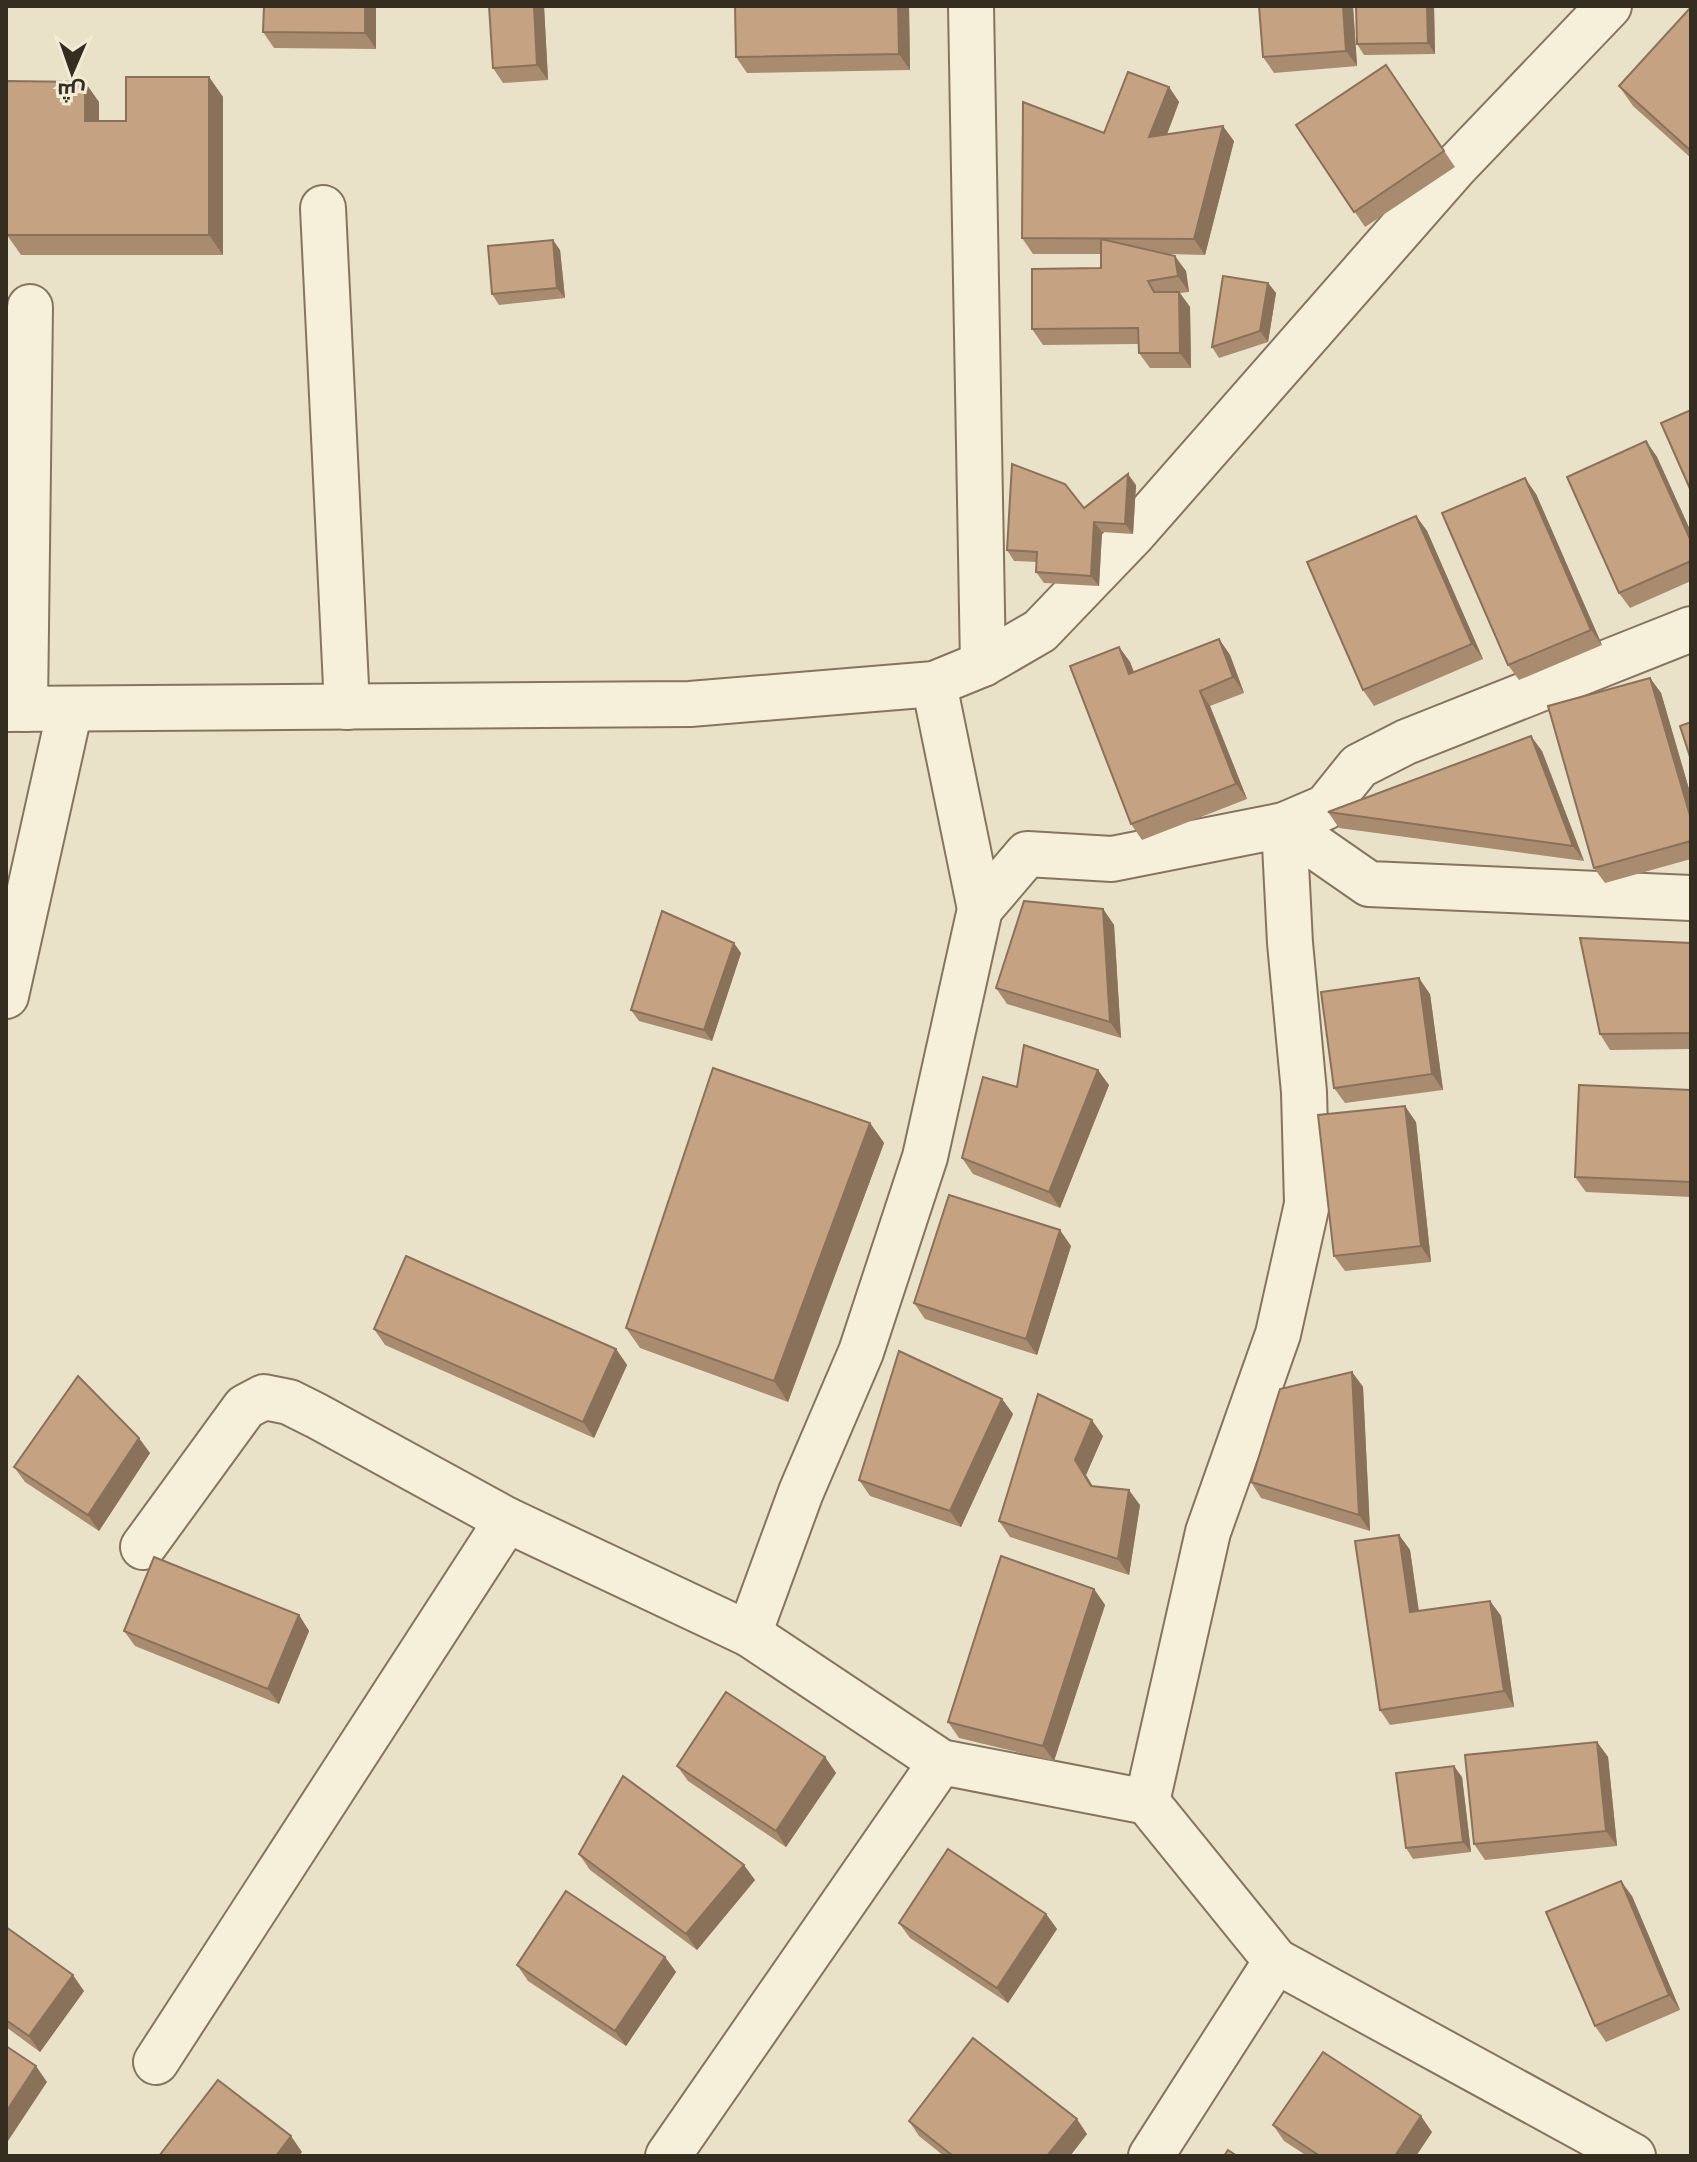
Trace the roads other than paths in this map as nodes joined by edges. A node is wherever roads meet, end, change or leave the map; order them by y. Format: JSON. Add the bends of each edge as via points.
{"nodes":[{"id":1,"x":971,"y":6,"type":"edge"},
{"id":2,"x":1609,"y":6,"type":"edge"},
{"id":3,"x":323,"y":208,"type":"dead end"},
{"id":4,"x":30,"y":307,"type":"dead end"},
{"id":5,"x":1691,"y":629,"type":"edge"},
{"id":6,"x":983,"y":664,"type":"junction"},
{"id":7,"x":934,"y":684,"type":"junction"},
{"id":8,"x":347,"y":707,"type":"junction"},
{"id":9,"x":16,"y":709,"type":"edge"},
{"id":10,"x":70,"y":709,"type":"junction"},
{"id":11,"x":1284,"y":825,"type":"junction"},
{"id":12,"x":1691,"y":898,"type":"edge"},
{"id":13,"x":980,"y":909,"type":"junction"},
{"id":14,"x":6,"y":996,"type":"edge"},
{"id":15,"x":507,"y":1520,"type":"junction"},
{"id":16,"x":143,"y":1547,"type":"dead end"},
{"id":17,"x":749,"y":1634,"type":"junction"},
{"id":18,"x":941,"y":1762,"type":"junction"},
{"id":19,"x":1147,"y":1802,"type":"junction"},
{"id":20,"x":1276,"y":1961,"type":"junction"},
{"id":21,"x":156,"y":2062,"type":"dead end"},
{"id":22,"x":668,"y":2156,"type":"edge"},
{"id":23,"x":1151,"y":2156,"type":"edge"},
{"id":24,"x":1633,"y":2156,"type":"edge"}],
"edges":[{"from":1,"to":6,"type":"street"},
{"from":2,"to":6,"type":"street","via":[[1455,167],[1122,545],[1040,631]]},
{"from":3,"to":8,"type":"street"},
{"from":4,"to":9,"type":"street"},
{"from":5,"to":11,"type":"street","via":[[1406,742],[1359,766],[1326,807]]},
{"from":6,"to":7,"type":"street"},
{"from":7,"to":8,"type":"street","via":[[690,704]]},
{"from":7,"to":13,"type":"street"},
{"from":8,"to":10,"type":"street"},
{"from":9,"to":10,"type":"street"},
{"from":10,"to":14,"type":"street"},
{"from":11,"to":12,"type":"street","via":[[1369,884]]},
{"from":11,"to":13,"type":"street","via":[[1112,859],[1027,854]]},
{"from":11,"to":19,"type":"street","via":[[1307,1204],[1278,1334],[1208,1532]]},
{"from":13,"to":17,"type":"street","via":[[925,1157],[861,1352],[801,1492]]},
{"from":15,"to":16,"type":"street","via":[[317,1416],[264,1397],[245,1407]]},
{"from":15,"to":17,"type":"street"},
{"from":15,"to":21,"type":"street"},
{"from":17,"to":18,"type":"street"},
{"from":18,"to":19,"type":"street"},
{"from":18,"to":22,"type":"street"},
{"from":19,"to":20,"type":"street"},
{"from":20,"to":23,"type":"street"},
{"from":20,"to":24,"type":"street"}]}
